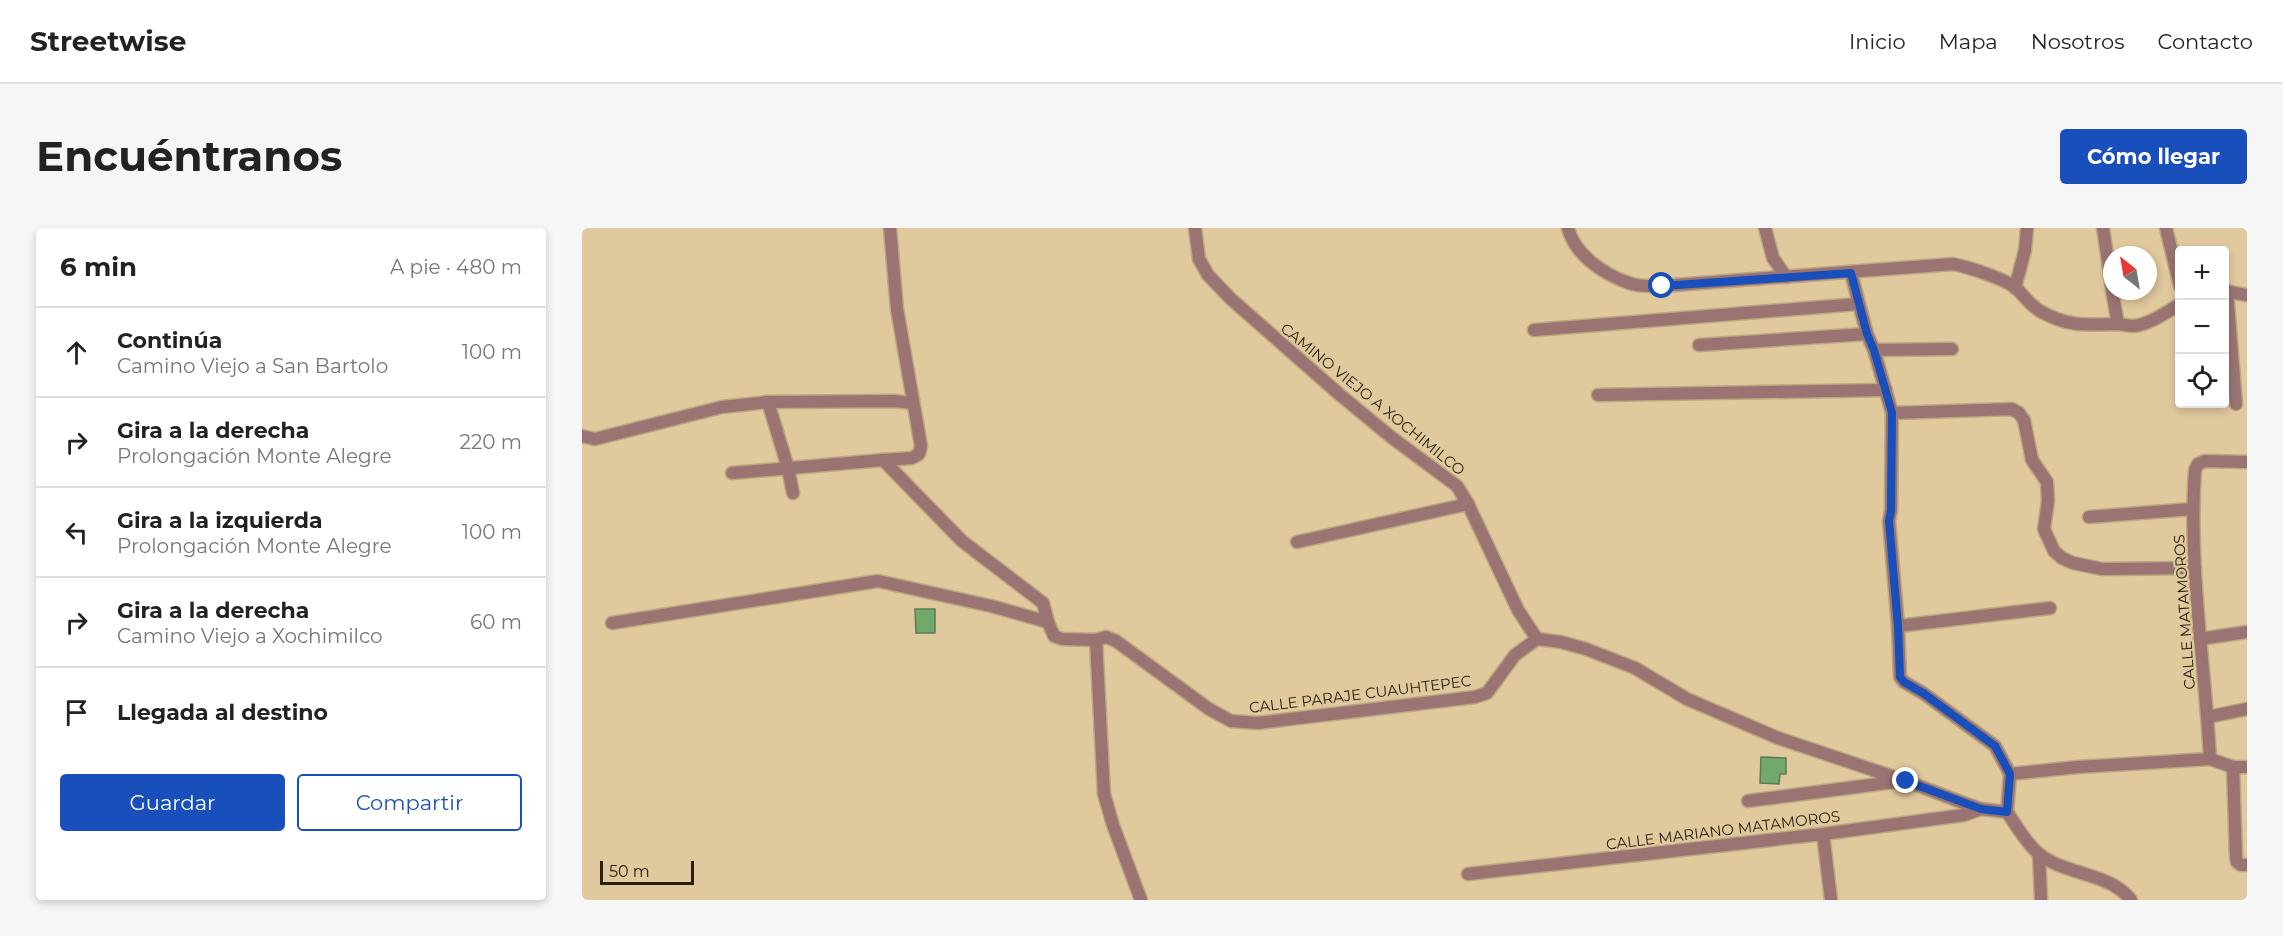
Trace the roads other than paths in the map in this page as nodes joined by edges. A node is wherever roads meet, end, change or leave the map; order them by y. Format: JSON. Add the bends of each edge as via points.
{"nodes":[{"id":1,"x":890,"y":228,"type":"edge"},
{"id":2,"x":1195,"y":228,"type":"edge"},
{"id":3,"x":1568,"y":228,"type":"edge"},
{"id":4,"x":1765,"y":228,"type":"edge"},
{"id":5,"x":2027,"y":228,"type":"edge"},
{"id":6,"x":2103,"y":228,"type":"edge"},
{"id":7,"x":2166,"y":228,"type":"edge"},
{"id":8,"x":2106,"y":246,"type":"edge"},
{"id":9,"x":2175,"y":265,"type":"edge"},
{"id":10,"x":1851,"y":273,"type":"junction"},
{"id":11,"x":1786,"y":277,"type":"junction"},
{"id":12,"x":2015,"y":288,"type":"junction"},
{"id":13,"x":2229,"y":292,"type":"edge"},
{"id":14,"x":2247,"y":295,"type":"edge"},
{"id":15,"x":2114,"y":300,"type":"edge"},
{"id":16,"x":2227,"y":300,"type":"edge"},
{"id":17,"x":1858,"y":304,"type":"junction"},
{"id":18,"x":2175,"y":307,"type":"edge"},
{"id":19,"x":2118,"y":324,"type":"junction"},
{"id":20,"x":1534,"y":330,"type":"dead end"},
{"id":21,"x":1867,"y":334,"type":"junction"},
{"id":22,"x":1699,"y":345,"type":"dead end"},
{"id":23,"x":1952,"y":349,"type":"dead end"},
{"id":24,"x":1874,"y":350,"type":"junction"},
{"id":25,"x":1886,"y":390,"type":"junction"},
{"id":26,"x":1599,"y":395,"type":"dead end"},
{"id":27,"x":768,"y":402,"type":"junction"},
{"id":28,"x":913,"y":404,"type":"junction"},
{"id":29,"x":2236,"y":404,"type":"dead end"},
{"id":30,"x":1892,"y":413,"type":"junction"},
{"id":31,"x":582,"y":436,"type":"edge"},
{"id":32,"x":883,"y":460,"type":"junction"},
{"id":33,"x":2247,"y":462,"type":"edge"},
{"id":34,"x":788,"y":468,"type":"junction"},
{"id":35,"x":732,"y":474,"type":"dead end"},
{"id":36,"x":793,"y":494,"type":"dead end"},
{"id":37,"x":1468,"y":504,"type":"junction"},
{"id":38,"x":2192,"y":510,"type":"junction"},
{"id":39,"x":2089,"y":517,"type":"dead end"},
{"id":40,"x":1297,"y":542,"type":"dead end"},
{"id":41,"x":2195,"y":568,"type":"junction"},
{"id":42,"x":2050,"y":608,"type":"dead end"},
{"id":43,"x":1048,"y":622,"type":"junction"},
{"id":44,"x":612,"y":623,"type":"dead end"},
{"id":45,"x":1898,"y":626,"type":"junction"},
{"id":46,"x":2247,"y":632,"type":"edge"},
{"id":47,"x":1537,"y":639,"type":"junction"},
{"id":48,"x":2199,"y":639,"type":"junction"},
{"id":49,"x":1096,"y":640,"type":"junction"},
{"id":50,"x":2247,"y":709,"type":"edge"},
{"id":51,"x":2208,"y":717,"type":"junction"},
{"id":52,"x":2210,"y":759,"type":"junction"},
{"id":53,"x":2233,"y":767,"type":"junction"},
{"id":54,"x":2247,"y":767,"type":"edge"},
{"id":55,"x":2010,"y":774,"type":"junction"},
{"id":56,"x":1906,"y":781,"type":"junction"},
{"id":57,"x":1748,"y":801,"type":"dead end"},
{"id":58,"x":1981,"y":809,"type":"junction"},
{"id":59,"x":2007,"y":812,"type":"junction"},
{"id":60,"x":1822,"y":834,"type":"junction"},
{"id":61,"x":2039,"y":854,"type":"junction"},
{"id":62,"x":2247,"y":865,"type":"edge"},
{"id":63,"x":1468,"y":874,"type":"dead end"},
{"id":64,"x":1141,"y":900,"type":"edge"},
{"id":65,"x":1831,"y":900,"type":"edge"},
{"id":66,"x":2041,"y":900,"type":"edge"},
{"id":67,"x":2131,"y":900,"type":"edge"}],
"edges":[{"from":1,"to":28,"type":"street","via":[[897,309]]},
{"from":2,"to":37,"type":"street","name":"CAMINO VIEJO A XOCHIMILCO","via":[[1199,259],[1231,299],[1339,394],[1457,486]]},
{"from":3,"to":11,"type":"street","via":[[1582,256],[1630,284],[1662,286]]},
{"from":4,"to":11,"type":"street","via":[[1773,258]]},
{"from":5,"to":12,"type":"street"},
{"from":6,"to":8,"type":"street"},
{"from":7,"to":9,"type":"street"},
{"from":10,"to":11,"type":"street"},
{"from":10,"to":12,"type":"street","via":[[1953,264]]},
{"from":10,"to":17,"type":"street"},
{"from":12,"to":19,"type":"street","via":[[2041,311],[2067,322],[2091,326]]},
{"from":13,"to":14,"type":"street"},
{"from":15,"to":19,"type":"street"},
{"from":16,"to":29,"type":"street"},
{"from":17,"to":20,"type":"street"},
{"from":17,"to":21,"type":"street"},
{"from":18,"to":19,"type":"street","via":[[2135,326]]},
{"from":21,"to":22,"type":"street"},
{"from":21,"to":24,"type":"street"},
{"from":23,"to":24,"type":"street"},
{"from":24,"to":25,"type":"street"},
{"from":25,"to":26,"type":"street"},
{"from":25,"to":30,"type":"street"},
{"from":27,"to":28,"type":"street"},
{"from":27,"to":31,"type":"street","via":[[722,407],[595,439]]},
{"from":27,"to":34,"type":"street"},
{"from":28,"to":32,"type":"street","via":[[920,454]]},
{"from":30,"to":41,"type":"street","via":[[2012,409],[2024,420],[2032,460],[2047,482],[2044,529],[2062,558],[2102,569]]},
{"from":30,"to":45,"type":"street","via":[[1889,521]]},
{"from":32,"to":34,"type":"street"},
{"from":32,"to":43,"type":"street","via":[[962,541],[1043,603]]},
{"from":33,"to":38,"type":"street","name":"CALLE MATAMOROS","via":[[2198,464]]},
{"from":34,"to":35,"type":"street"},
{"from":34,"to":36,"type":"street"},
{"from":37,"to":40,"type":"street"},
{"from":37,"to":47,"type":"street","name":"CAMINO VIEJO A XOCHIMILCO","via":[[1518,610]]},
{"from":38,"to":39,"type":"street"},
{"from":38,"to":41,"type":"street","name":"CALLE MATAMOROS"},
{"from":41,"to":48,"type":"street","name":"CALLE MATAMOROS"},
{"from":42,"to":45,"type":"street"},
{"from":43,"to":44,"type":"street","via":[[878,580]]},
{"from":43,"to":49,"type":"street","name":"CALLE PARAJE CUAUHTEPEC","via":[[1054,636]]},
{"from":45,"to":55,"type":"street","via":[[1899,672],[1904,682],[1995,746]]},
{"from":46,"to":48,"type":"street"},
{"from":47,"to":49,"type":"street","name":"CALLE PARAJE CUAUHTEPEC","via":[[1515,656],[1487,693],[1475,697],[1258,723],[1231,722],[1116,641],[1106,637]]},
{"from":47,"to":56,"type":"street","via":[[1586,649],[1635,668],[1687,699],[1778,738]]},
{"from":48,"to":51,"type":"street","name":"CALLE MATAMOROS"},
{"from":49,"to":64,"type":"street","via":[[1104,794]]},
{"from":50,"to":51,"type":"street"},
{"from":51,"to":52,"type":"street","name":"CALLE MATAMOROS"},
{"from":52,"to":53,"type":"street"},
{"from":52,"to":55,"type":"street"},
{"from":53,"to":54,"type":"street"},
{"from":53,"to":62,"type":"street","via":[[2236,857],[2241,865]]},
{"from":55,"to":59,"type":"street"},
{"from":56,"to":57,"type":"street"},
{"from":56,"to":58,"type":"street"},
{"from":58,"to":59,"type":"street"},
{"from":58,"to":60,"type":"street","name":"CALLE MARIANO MATAMOROS","via":[[1964,815]]},
{"from":59,"to":61,"type":"street"},
{"from":60,"to":63,"type":"street","name":"CALLE MARIANO MATAMOROS"},
{"from":60,"to":65,"type":"street"},
{"from":61,"to":66,"type":"street"},
{"from":61,"to":67,"type":"street","via":[[2106,881]]}]}
